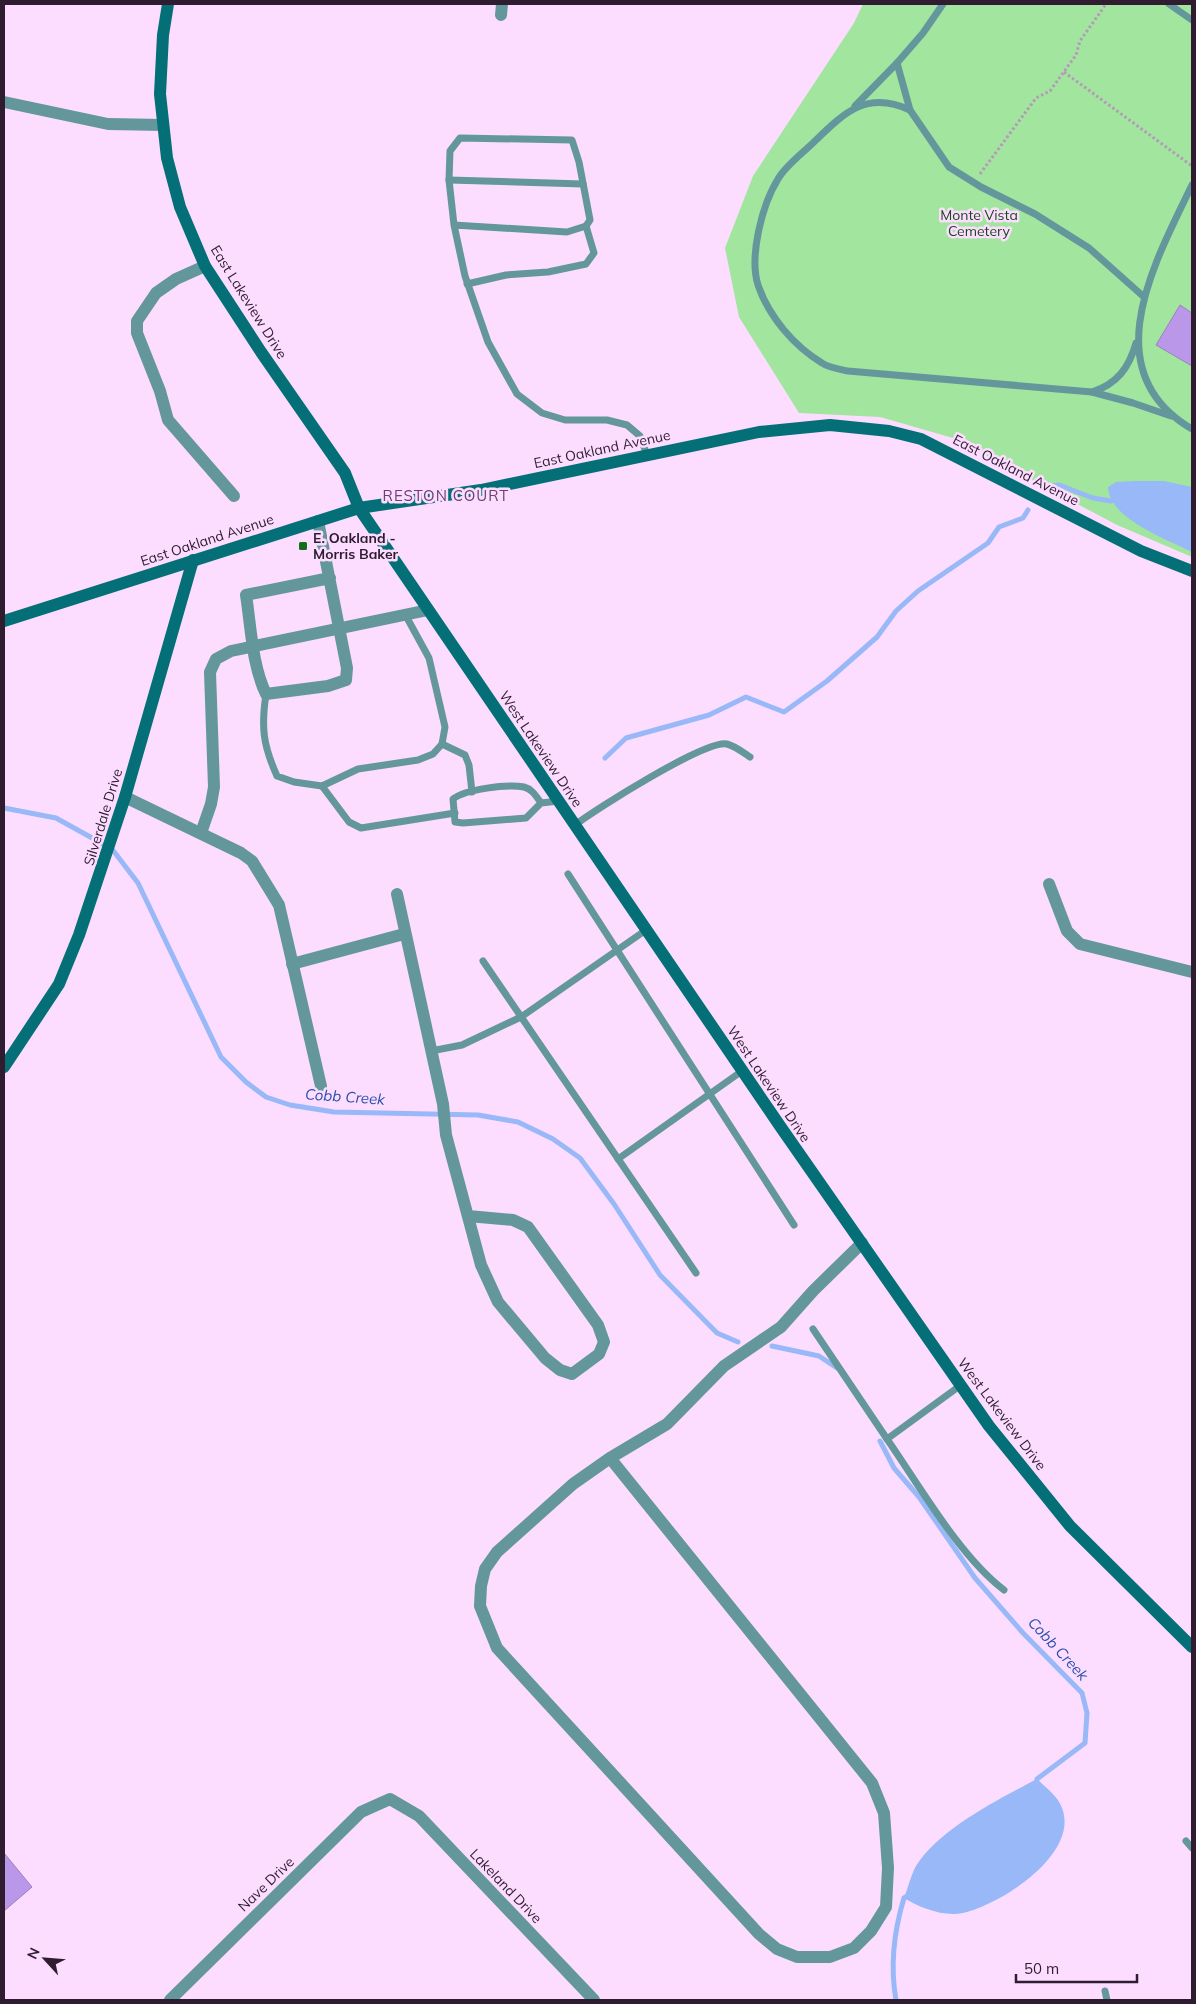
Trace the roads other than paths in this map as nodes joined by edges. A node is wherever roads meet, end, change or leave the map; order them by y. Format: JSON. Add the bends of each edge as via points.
{"nodes":[{"id":1,"x":168,"y":4,"type":"edge"},
{"id":2,"x":943,"y":4,"type":"edge"},
{"id":3,"x":1169,"y":4,"type":"edge"},
{"id":4,"x":1192,"y":20,"type":"edge"},
{"id":5,"x":897,"y":63,"type":"junction"},
{"id":6,"x":4,"y":102,"type":"edge"},
{"id":7,"x":854,"y":107,"type":"junction"},
{"id":8,"x":910,"y":110,"type":"junction"},
{"id":9,"x":163,"y":125,"type":"junction"},
{"id":10,"x":449,"y":180,"type":"junction"},
{"id":11,"x":583,"y":184,"type":"junction"},
{"id":12,"x":1192,"y":185,"type":"edge"},
{"id":13,"x":454,"y":225,"type":"junction"},
{"id":14,"x":586,"y":226,"type":"junction"},
{"id":15,"x":205,"y":266,"type":"junction"},
{"id":16,"x":467,"y":284,"type":"junction"},
{"id":17,"x":1144,"y":297,"type":"junction"},
{"id":18,"x":1137,"y":340,"type":"junction"},
{"id":19,"x":1092,"y":392,"type":"junction"},
{"id":20,"x":1171,"y":416,"type":"junction"},
{"id":21,"x":1192,"y":429,"type":"edge"},
{"id":22,"x":647,"y":455,"type":"junction"},
{"id":23,"x":234,"y":496,"type":"dead end"},
{"id":24,"x":358,"y":508,"type":"junction"},
{"id":25,"x":318,"y":521,"type":"junction"},
{"id":26,"x":194,"y":560,"type":"junction"},
{"id":27,"x":1192,"y":571,"type":"edge"},
{"id":28,"x":330,"y":578,"type":"junction"},
{"id":29,"x":428,"y":610,"type":"junction"},
{"id":30,"x":406,"y":616,"type":"junction"},
{"id":31,"x":4,"y":621,"type":"edge"},
{"id":32,"x":340,"y":629,"type":"junction"},
{"id":33,"x":254,"y":646,"type":"junction"},
{"id":34,"x":266,"y":694,"type":"junction"},
{"id":35,"x":442,"y":744,"type":"junction"},
{"id":36,"x":750,"y":758,"type":"dead end"},
{"id":37,"x":322,"y":786,"type":"junction"},
{"id":38,"x":472,"y":792,"type":"junction"},
{"id":39,"x":125,"y":797,"type":"junction"},
{"id":40,"x":559,"y":801,"type":"junction"},
{"id":41,"x":541,"y":803,"type":"junction"},
{"id":42,"x":454,"y":813,"type":"junction"},
{"id":43,"x":575,"y":825,"type":"junction"},
{"id":44,"x":201,"y":833,"type":"junction"},
{"id":45,"x":568,"y":874,"type":"dead end"},
{"id":46,"x":1049,"y":884,"type":"dead end"},
{"id":47,"x":397,"y":894,"type":"dead end"},
{"id":48,"x":646,"y":930,"type":"junction"},
{"id":49,"x":404,"y":934,"type":"junction"},
{"id":50,"x":617,"y":950,"type":"junction"},
{"id":51,"x":483,"y":961,"type":"dead end"},
{"id":52,"x":292,"y":964,"type":"junction"},
{"id":53,"x":1192,"y":972,"type":"edge"},
{"id":54,"x":521,"y":1016,"type":"junction"},
{"id":55,"x":431,"y":1051,"type":"junction"},
{"id":56,"x":4,"y":1067,"type":"edge"},
{"id":57,"x":742,"y":1071,"type":"junction"},
{"id":58,"x":321,"y":1086,"type":"dead end"},
{"id":59,"x":710,"y":1094,"type":"junction"},
{"id":60,"x":618,"y":1159,"type":"junction"},
{"id":61,"x":468,"y":1216,"type":"junction"},
{"id":62,"x":794,"y":1225,"type":"dead end"},
{"id":63,"x":862,"y":1243,"type":"junction"},
{"id":64,"x":696,"y":1273,"type":"dead end"},
{"id":65,"x":813,"y":1329,"type":"dead end"},
{"id":66,"x":961,"y":1385,"type":"junction"},
{"id":67,"x":887,"y":1439,"type":"junction"},
{"id":68,"x":610,"y":1458,"type":"junction"},
{"id":69,"x":1004,"y":1590,"type":"dead end"},
{"id":70,"x":1192,"y":1646,"type":"edge"},
{"id":71,"x":390,"y":1799,"type":"joint"},
{"id":72,"x":1186,"y":1842,"type":"dead end"},
{"id":73,"x":1192,"y":1848,"type":"edge"},
{"id":74,"x":1105,"y":1991,"type":"dead end"},
{"id":75,"x":170,"y":2000,"type":"edge"},
{"id":76,"x":594,"y":2000,"type":"edge"},
{"id":77,"x":1107,"y":2000,"type":"edge"}],
"edges":[{"from":1,"to":9,"type":"street","name":"East Lakeview Drive","via":[[160,94]]},
{"from":2,"to":5,"type":"lane"},
{"from":3,"to":4,"type":"lane"},
{"from":5,"to":7,"type":"lane"},
{"from":5,"to":8,"type":"lane"},
{"from":6,"to":9,"type":"street","via":[[108,124]]},
{"from":7,"to":8,"type":"lane","via":[[876,101],[895,103]]},
{"from":7,"to":19,"type":"lane","via":[[778,178],[764,208],[756,244],[758,285],[795,344],[824,364],[848,371]]},
{"from":8,"to":17,"type":"lane","via":[[948,167],[1035,214],[1089,248]]},
{"from":9,"to":15,"type":"street","name":"East Lakeview Drive","via":[[167,158],[180,207]]},
{"from":10,"to":11,"type":"lane"},
{"from":10,"to":11,"type":"lane","via":[[450,152],[460,138],[572,140]]},
{"from":10,"to":13,"type":"lane"},
{"from":11,"to":14,"type":"lane","via":[[590,220]]},
{"from":12,"to":17,"type":"lane","via":[[1157,260]]},
{"from":13,"to":14,"type":"lane","via":[[568,232]]},
{"from":13,"to":16,"type":"lane"},
{"from":14,"to":16,"type":"lane","via":[[594,253],[586,264]]},
{"from":15,"to":23,"type":"street","via":[[176,279],[156,293],[137,321],[137,333],[168,420]]},
{"from":15,"to":24,"type":"street","name":"East Lakeview Drive","via":[[345,473]]},
{"from":16,"to":22,"type":"lane","via":[[488,342],[517,394],[542,413],[565,420],[607,420],[627,425],[640,436]]},
{"from":17,"to":18,"type":"lane"},
{"from":18,"to":19,"type":"lane","via":[[1122,373],[1112,383]]},
{"from":18,"to":20,"type":"lane","via":[[1147,381]]},
{"from":19,"to":20,"type":"lane"},
{"from":20,"to":21,"type":"lane"},
{"from":22,"to":24,"type":"street","name":"East Oakland Avenue","via":[[481,490]]},
{"from":22,"to":27,"type":"street","name":"East Oakland Avenue","via":[[759,432],[801,427],[830,425],[889,431],[937,447],[1141,551]]},
{"from":24,"to":25,"type":"street","name":"East Oakland Avenue"},
{"from":24,"to":29,"type":"street","name":"West Lakeview Drive"},
{"from":25,"to":26,"type":"street","name":"East Oakland Avenue"},
{"from":25,"to":28,"type":"street"},
{"from":26,"to":31,"type":"street","name":"East Oakland Avenue"},
{"from":26,"to":39,"type":"street","name":"Silverdale Drive"},
{"from":28,"to":32,"type":"street"},
{"from":28,"to":33,"type":"street","via":[[246,596]]},
{"from":29,"to":30,"type":"street"},
{"from":29,"to":40,"type":"street","name":"West Lakeview Drive"},
{"from":30,"to":32,"type":"street"},
{"from":30,"to":35,"type":"lane","via":[[429,658],[444,727]]},
{"from":32,"to":33,"type":"street"},
{"from":32,"to":34,"type":"street","via":[[346,680],[328,686]]},
{"from":33,"to":34,"type":"street"},
{"from":33,"to":44,"type":"street","via":[[231,651],[216,659],[210,672],[214,788]]},
{"from":34,"to":37,"type":"lane","via":[[262,730],[267,754],[277,776]]},
{"from":35,"to":37,"type":"lane","via":[[433,754],[418,760],[358,770]]},
{"from":35,"to":38,"type":"lane","via":[[465,755]]},
{"from":36,"to":43,"type":"lane","via":[[726,744],[713,746],[596,810]]},
{"from":37,"to":42,"type":"lane","via":[[349,822],[361,828]]},
{"from":38,"to":41,"type":"lane","via":[[496,787],[523,787],[533,791]]},
{"from":38,"to":42,"type":"lane","via":[[459,794],[453,799]]},
{"from":39,"to":44,"type":"street"},
{"from":39,"to":56,"type":"street","name":"Silverdale Drive","via":[[104,867],[59,984]]},
{"from":40,"to":41,"type":"lane"},
{"from":40,"to":43,"type":"street","name":"West Lakeview Drive"},
{"from":41,"to":42,"type":"lane","via":[[526,818],[463,823],[455,822]]},
{"from":43,"to":48,"type":"street","name":"West Lakeview Drive"},
{"from":44,"to":52,"type":"street","via":[[252,861],[279,905]]},
{"from":45,"to":50,"type":"lane"},
{"from":46,"to":53,"type":"street","via":[[1067,931],[1080,944]]},
{"from":47,"to":49,"type":"street"},
{"from":48,"to":50,"type":"lane"},
{"from":48,"to":57,"type":"street","name":"West Lakeview Drive"},
{"from":49,"to":52,"type":"street"},
{"from":49,"to":55,"type":"street"},
{"from":50,"to":54,"type":"lane"},
{"from":50,"to":59,"type":"lane"},
{"from":51,"to":54,"type":"lane"},
{"from":52,"to":58,"type":"street"},
{"from":54,"to":55,"type":"lane","via":[[462,1045]]},
{"from":54,"to":60,"type":"lane"},
{"from":55,"to":61,"type":"street","via":[[446,1135]]},
{"from":57,"to":59,"type":"lane"},
{"from":57,"to":63,"type":"street","name":"West Lakeview Drive"},
{"from":59,"to":60,"type":"lane"},
{"from":59,"to":62,"type":"lane"},
{"from":60,"to":64,"type":"lane"},
{"from":61,"to":61,"type":"street","via":[[481,1265],[498,1302],[545,1358],[560,1370],[572,1374],[599,1354],[604,1342],[598,1324],[528,1226],[514,1220]]},
{"from":63,"to":66,"type":"street","name":"West Lakeview Drive"},
{"from":63,"to":68,"type":"street","via":[[812,1291],[781,1327],[724,1366],[667,1424]]},
{"from":65,"to":67,"type":"lane"},
{"from":66,"to":67,"type":"lane"},
{"from":66,"to":70,"type":"street","name":"West Lakeview Drive","via":[[989,1426],[1070,1526]]},
{"from":67,"to":69,"type":"lane","via":[[986,1576]]},
{"from":68,"to":68,"type":"street","via":[[573,1484],[497,1552],[486,1569],[480,1606],[497,1648],[777,1949],[797,1957],[830,1958],[854,1948],[871,1932],[886,1907],[888,1868],[884,1813],[872,1783]]},
{"from":71,"to":75,"type":"street","name":"Nave Drive","via":[[361,1812]]},
{"from":71,"to":76,"type":"street","name":"Lakeland Drive","via":[[419,1816]]},
{"from":72,"to":73,"type":"lane"},
{"from":74,"to":77,"type":"lane"}]}
